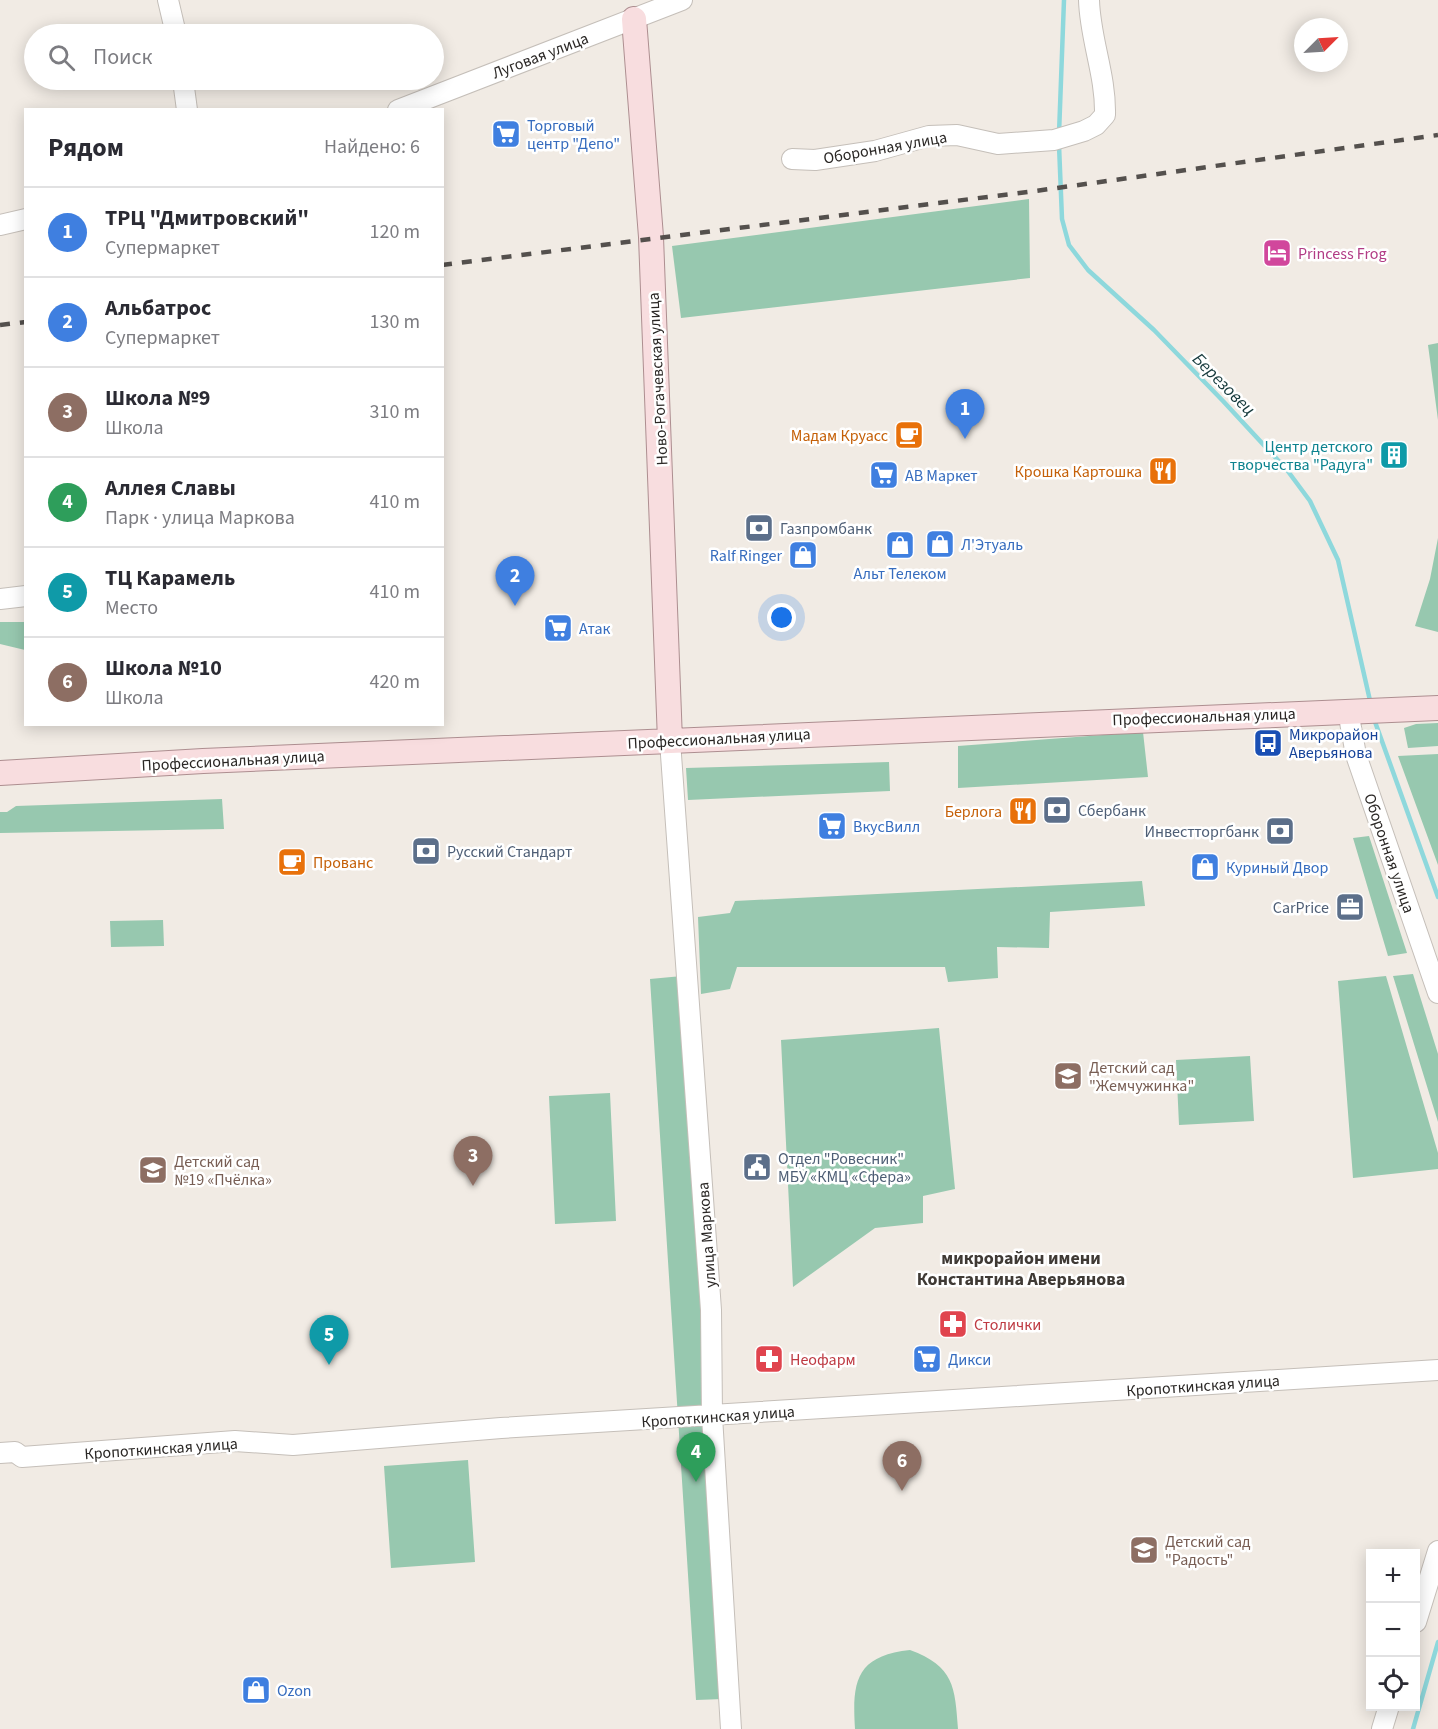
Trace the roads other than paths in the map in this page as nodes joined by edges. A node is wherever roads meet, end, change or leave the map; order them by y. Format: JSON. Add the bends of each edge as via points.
{"nodes":[{"id":1,"x":168,"y":0,"type":"edge"},
{"id":2,"x":682,"y":0,"type":"edge"},
{"id":3,"x":1089,"y":0,"type":"edge"},
{"id":4,"x":634,"y":19,"type":"junction"},
{"id":5,"x":174,"y":24,"type":"edge"},
{"id":6,"x":184,"y":90,"type":"edge"},
{"id":7,"x":187,"y":108,"type":"edge"},
{"id":8,"x":403,"y":108,"type":"edge"},
{"id":9,"x":792,"y":159,"type":"dead end"},
{"id":10,"x":24,"y":219,"type":"edge"},
{"id":11,"x":0,"y":225,"type":"edge"},
{"id":12,"x":24,"y":596,"type":"edge"},
{"id":13,"x":0,"y":598,"type":"edge"},
{"id":14,"x":1438,"y":708,"type":"edge"},
{"id":15,"x":1364,"y":710,"type":"junction"},
{"id":16,"x":670,"y":741,"type":"junction"},
{"id":17,"x":0,"y":773,"type":"edge"},
{"id":18,"x":1438,"y":993,"type":"edge"},
{"id":19,"x":1438,"y":1370,"type":"edge"},
{"id":20,"x":712,"y":1416,"type":"junction"},
{"id":21,"x":0,"y":1453,"type":"edge"},
{"id":22,"x":1438,"y":1551,"type":"edge"},
{"id":23,"x":1420,"y":1609,"type":"edge"},
{"id":24,"x":1388,"y":1711,"type":"edge"},
{"id":25,"x":731,"y":1729,"type":"edge"},
{"id":26,"x":1382,"y":1729,"type":"edge"}],
"edges":[{"from":1,"to":5,"type":"street"},
{"from":2,"to":4,"type":"street","name":"Луговая улица"},
{"from":3,"to":9,"type":"street","name":"Оборонная улица","via":[[1090,25],[1106,89],[1105,115],[1096,125],[1059,139],[998,144],[957,135],[929,136],[866,152],[815,160]]},
{"from":4,"to":8,"type":"street","name":"Луговая улица"},
{"from":4,"to":16,"type":"main road","name":"Ново-Рогачевская улица","via":[[651,237]]},
{"from":6,"to":7,"type":"street"},
{"from":10,"to":11,"type":"street"},
{"from":12,"to":13,"type":"street"},
{"from":14,"to":15,"type":"main road","name":"Профессиональная улица"},
{"from":15,"to":16,"type":"main road","name":"Профессиональная улица"},
{"from":15,"to":18,"type":"street","name":"Оборонная улица","via":[[1356,755]]},
{"from":16,"to":17,"type":"main road","name":"Профессиональная улица"},
{"from":16,"to":20,"type":"street","name":"улица Маркова","via":[[711,1310]]},
{"from":19,"to":20,"type":"street","name":"Кропоткинская улица"},
{"from":20,"to":21,"type":"street","name":"Кропоткинская улица","via":[[293,1445],[235,1441],[22,1457],[15,1452]]},
{"from":20,"to":25,"type":"street","name":"улица Маркова"},
{"from":22,"to":23,"type":"street"},
{"from":24,"to":26,"type":"street"}]}
